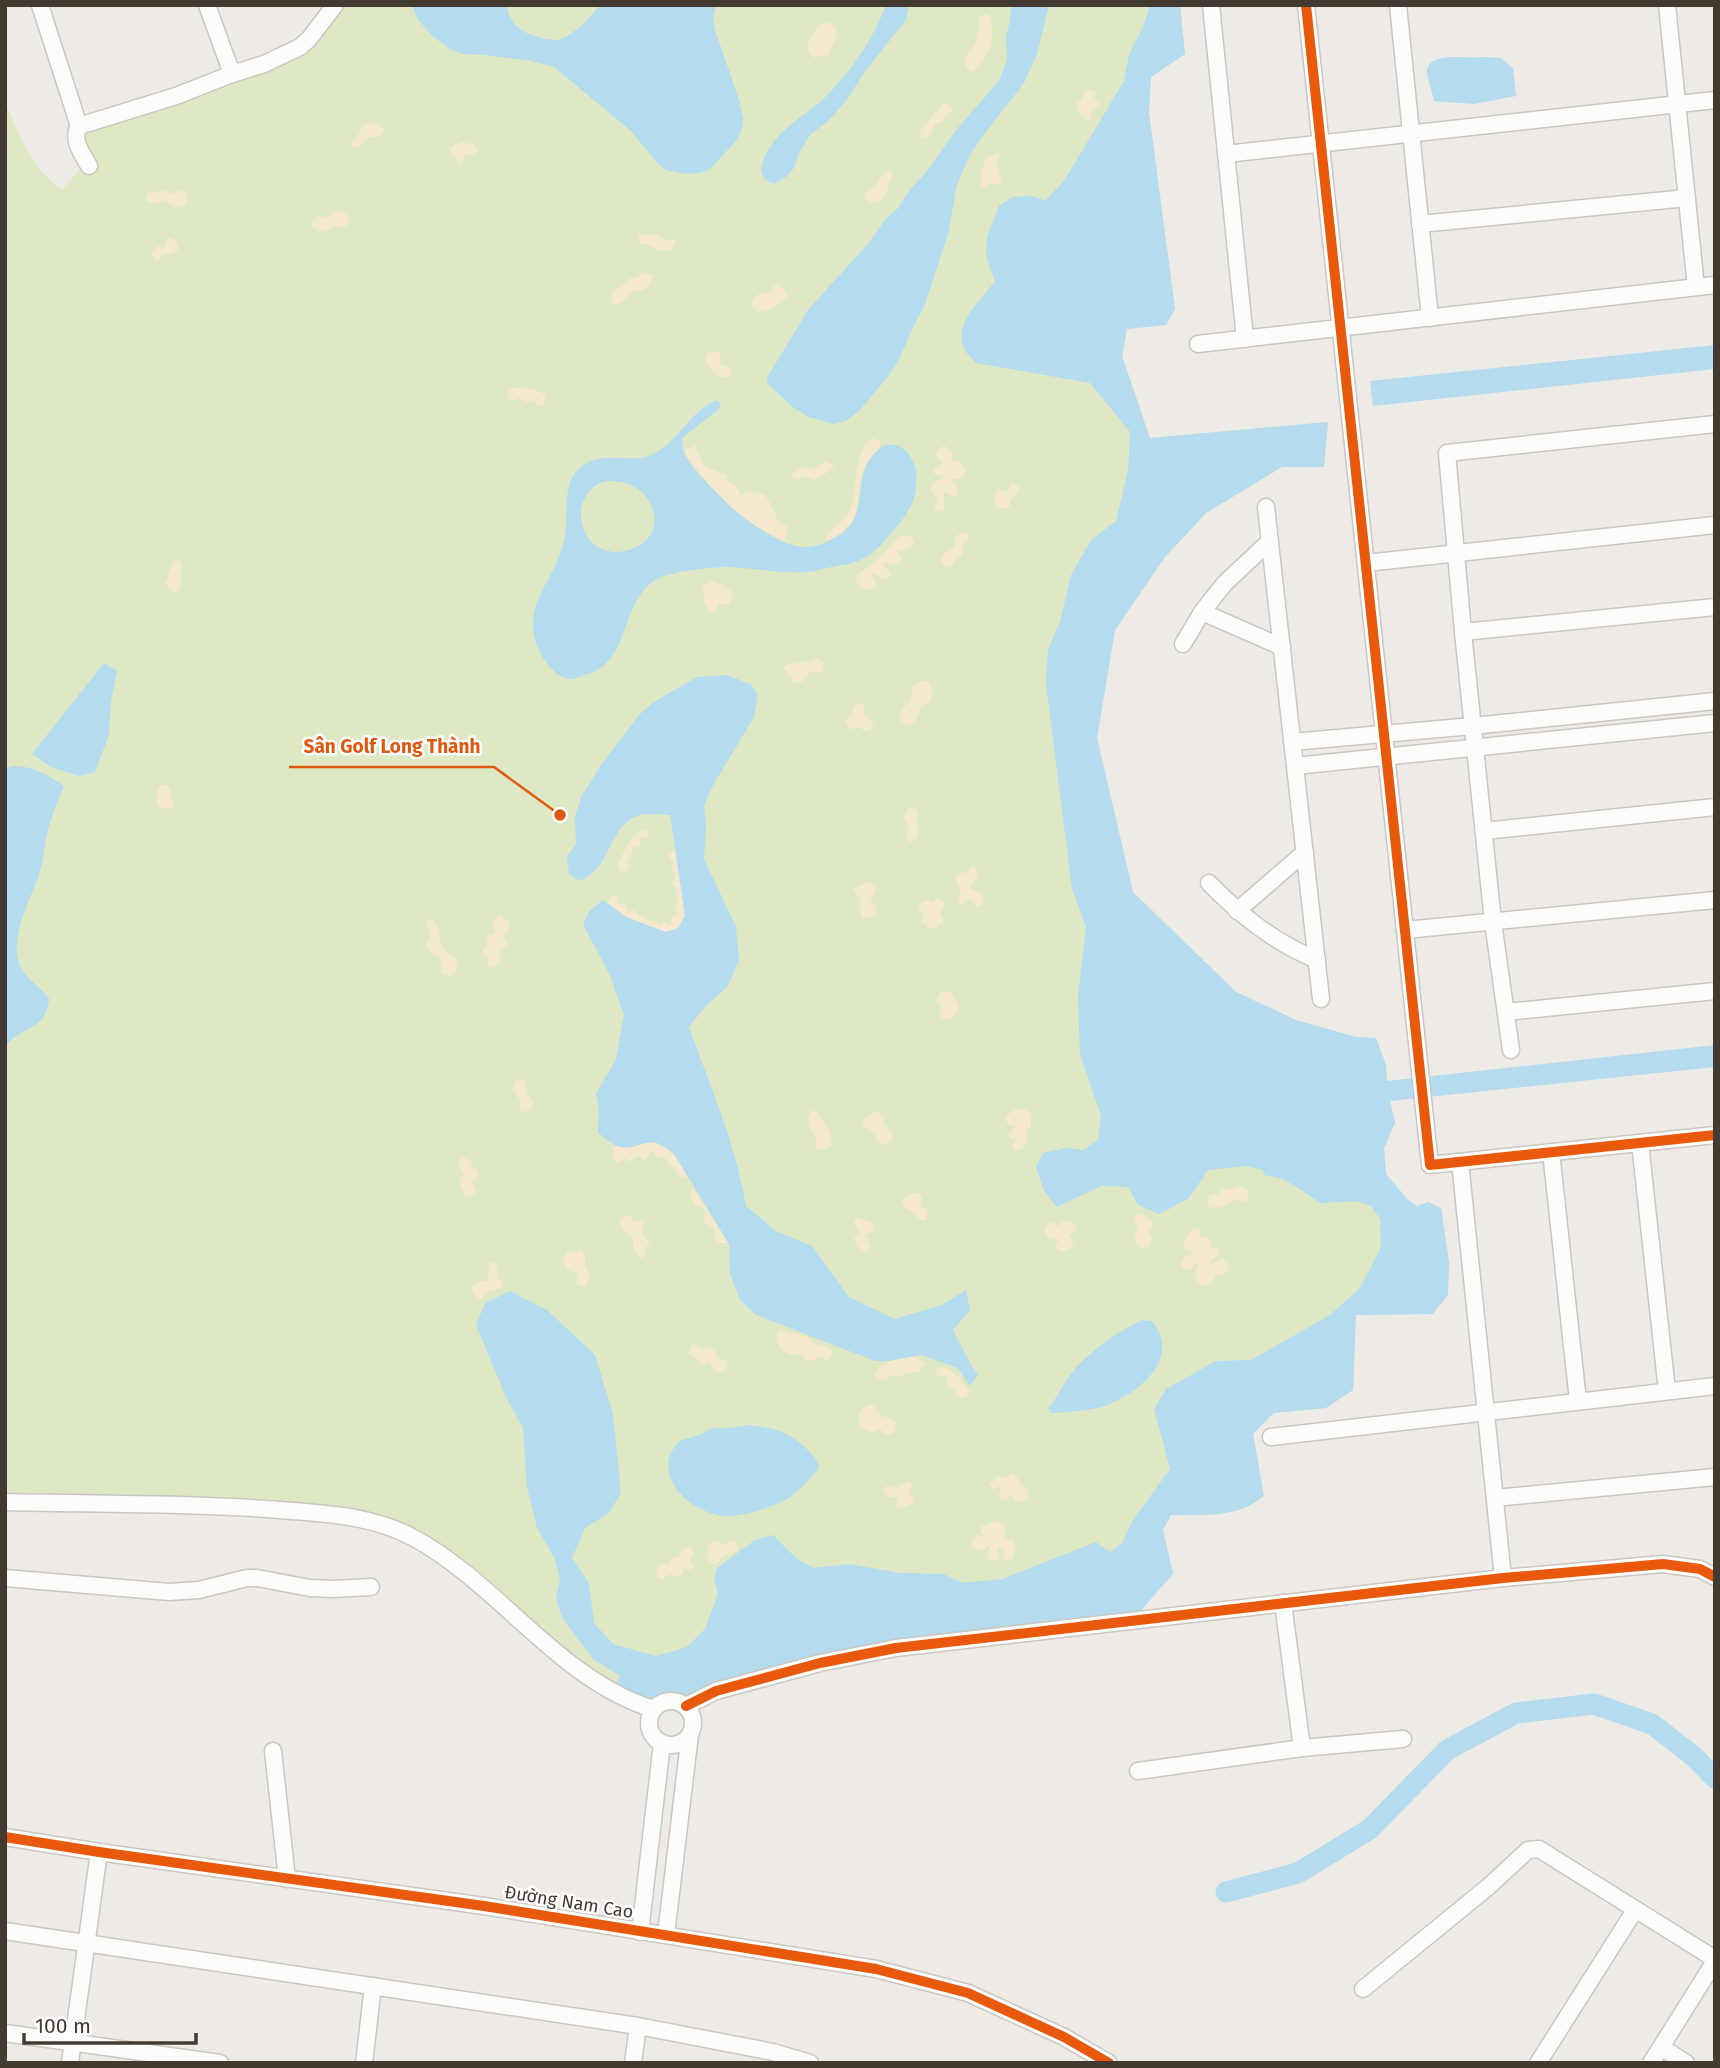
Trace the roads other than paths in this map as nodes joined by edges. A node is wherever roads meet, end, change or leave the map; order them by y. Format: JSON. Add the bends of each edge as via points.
{"nodes":[{"id":1,"x":40,"y":5,"type":"edge"},
{"id":2,"x":207,"y":5,"type":"edge"},
{"id":3,"x":335,"y":5,"type":"edge"},
{"id":4,"x":1210,"y":5,"type":"edge"},
{"id":5,"x":1306,"y":5,"type":"edge"},
{"id":6,"x":1398,"y":5,"type":"edge"},
{"id":7,"x":1667,"y":5,"type":"edge"},
{"id":8,"x":232,"y":74,"type":"junction"},
{"id":9,"x":1715,"y":100,"type":"edge"},
{"id":10,"x":1677,"y":104,"type":"junction"},
{"id":11,"x":79,"y":126,"type":"junction"},
{"id":12,"x":1411,"y":133,"type":"junction"},
{"id":13,"x":1321,"y":143,"type":"junction"},
{"id":14,"x":1226,"y":154,"type":"junction"},
{"id":15,"x":89,"y":166,"type":"dead end"},
{"id":16,"x":1686,"y":198,"type":"junction"},
{"id":17,"x":1420,"y":224,"type":"junction"},
{"id":18,"x":1715,"y":285,"type":"edge"},
{"id":19,"x":1696,"y":287,"type":"junction"},
{"id":20,"x":1430,"y":318,"type":"junction"},
{"id":21,"x":1340,"y":328,"type":"junction"},
{"id":22,"x":1245,"y":339,"type":"junction"},
{"id":23,"x":1198,"y":344,"type":"dead end"},
{"id":24,"x":1714,"y":428,"type":"edge"},
{"id":25,"x":1266,"y":507,"type":"dead end"},
{"id":26,"x":1715,"y":525,"type":"edge"},
{"id":27,"x":1270,"y":541,"type":"junction"},
{"id":28,"x":1456,"y":554,"type":"junction"},
{"id":29,"x":1366,"y":563,"type":"junction"},
{"id":30,"x":1715,"y":607,"type":"edge"},
{"id":31,"x":1202,"y":612,"type":"junction"},
{"id":32,"x":1463,"y":632,"type":"junction"},
{"id":33,"x":1183,"y":644,"type":"dead end"},
{"id":34,"x":1282,"y":647,"type":"junction"},
{"id":35,"x":1715,"y":701,"type":"edge"},
{"id":36,"x":1715,"y":723,"type":"edge"},
{"id":37,"x":1474,"y":726,"type":"junction"},
{"id":38,"x":1384,"y":734,"type":"junction"},
{"id":39,"x":1292,"y":742,"type":"junction"},
{"id":40,"x":1476,"y":748,"type":"junction"},
{"id":41,"x":1387,"y":758,"type":"junction"},
{"id":42,"x":1295,"y":766,"type":"junction"},
{"id":43,"x":1715,"y":807,"type":"edge"},
{"id":44,"x":1484,"y":831,"type":"junction"},
{"id":45,"x":1305,"y":852,"type":"junction"},
{"id":46,"x":1209,"y":883,"type":"dead end"},
{"id":47,"x":1715,"y":900,"type":"edge"},
{"id":48,"x":1237,"y":911,"type":"junction"},
{"id":49,"x":1493,"y":922,"type":"junction"},
{"id":50,"x":1405,"y":930,"type":"junction"},
{"id":51,"x":1317,"y":960,"type":"junction"},
{"id":52,"x":1715,"y":991,"type":"edge"},
{"id":53,"x":1321,"y":999,"type":"dead end"},
{"id":54,"x":1506,"y":1012,"type":"junction"},
{"id":55,"x":1511,"y":1050,"type":"dead end"},
{"id":56,"x":1715,"y":1135,"type":"edge"},
{"id":57,"x":1640,"y":1143,"type":"junction"},
{"id":58,"x":1551,"y":1152,"type":"junction"},
{"id":59,"x":1460,"y":1162,"type":"junction"},
{"id":60,"x":1715,"y":1385,"type":"edge"},
{"id":61,"x":1667,"y":1391,"type":"junction"},
{"id":62,"x":1578,"y":1401,"type":"junction"},
{"id":63,"x":1487,"y":1412,"type":"junction"},
{"id":64,"x":1270,"y":1437,"type":"dead end"},
{"id":65,"x":1715,"y":1477,"type":"edge"},
{"id":66,"x":1495,"y":1498,"type":"junction"},
{"id":67,"x":5,"y":1503,"type":"edge"},
{"id":68,"x":1715,"y":1577,"type":"edge"},
{"id":69,"x":5,"y":1578,"type":"edge"},
{"id":70,"x":1503,"y":1578,"type":"junction"},
{"id":71,"x":371,"y":1587,"type":"dead end"},
{"id":72,"x":1283,"y":1603,"type":"junction"},
{"id":73,"x":685,"y":1706,"type":"junction"},
{"id":74,"x":653,"y":1709,"type":"junction"},
{"id":75,"x":690,"y":1734,"type":"junction"},
{"id":76,"x":1404,"y":1739,"type":"dead end"},
{"id":77,"x":662,"y":1742,"type":"junction"},
{"id":78,"x":1302,"y":1748,"type":"junction"},
{"id":79,"x":273,"y":1751,"type":"dead end"},
{"id":80,"x":1138,"y":1771,"type":"dead end"},
{"id":81,"x":5,"y":1837,"type":"edge"},
{"id":82,"x":99,"y":1852,"type":"junction"},
{"id":83,"x":288,"y":1879,"type":"junction"},
{"id":84,"x":1635,"y":1910,"type":"junction"},
{"id":85,"x":5,"y":1931,"type":"edge"},
{"id":86,"x":640,"y":1931,"type":"junction"},
{"id":87,"x":666,"y":1935,"type":"junction"},
{"id":88,"x":88,"y":1943,"type":"junction"},
{"id":89,"x":1715,"y":1960,"type":"edge"},
{"id":90,"x":373,"y":1986,"type":"junction"},
{"id":91,"x":1363,"y":1989,"type":"dead end"},
{"id":92,"x":638,"y":2026,"type":"junction"},
{"id":93,"x":5,"y":2033,"type":"edge"},
{"id":94,"x":73,"y":2042,"type":"junction"},
{"id":95,"x":1661,"y":2047,"type":"junction"},
{"id":96,"x":70,"y":2063,"type":"edge"},
{"id":97,"x":220,"y":2063,"type":"edge"},
{"id":98,"x":364,"y":2063,"type":"edge"},
{"id":99,"x":633,"y":2063,"type":"edge"},
{"id":100,"x":810,"y":2063,"type":"edge"},
{"id":101,"x":1109,"y":2063,"type":"edge"},
{"id":102,"x":1538,"y":2063,"type":"edge"},
{"id":103,"x":1651,"y":2063,"type":"edge"},
{"id":104,"x":1686,"y":2063,"type":"edge"}],
"edges":[{"from":1,"to":11,"type":"street"},
{"from":2,"to":8,"type":"street"},
{"from":3,"to":8,"type":"street","via":[[300,47]]},
{"from":4,"to":14,"type":"street"},
{"from":5,"to":13,"type":"street"},
{"from":6,"to":12,"type":"street"},
{"from":7,"to":10,"type":"street"},
{"from":8,"to":11,"type":"street"},
{"from":9,"to":10,"type":"street"},
{"from":10,"to":12,"type":"street"},
{"from":10,"to":16,"type":"street"},
{"from":11,"to":15,"type":"street","via":[[76,142]]},
{"from":12,"to":13,"type":"street"},
{"from":12,"to":17,"type":"street"},
{"from":13,"to":14,"type":"street"},
{"from":13,"to":21,"type":"street"},
{"from":14,"to":22,"type":"street"},
{"from":16,"to":17,"type":"street"},
{"from":16,"to":19,"type":"street"},
{"from":17,"to":20,"type":"street"},
{"from":18,"to":19,"type":"street"},
{"from":19,"to":20,"type":"street"},
{"from":20,"to":21,"type":"street"},
{"from":21,"to":22,"type":"street"},
{"from":21,"to":29,"type":"street"},
{"from":22,"to":23,"type":"street"},
{"from":24,"to":28,"type":"street","via":[[1447,453]]},
{"from":25,"to":27,"type":"street"},
{"from":26,"to":28,"type":"street"},
{"from":27,"to":31,"type":"street"},
{"from":27,"to":34,"type":"street"},
{"from":28,"to":29,"type":"street"},
{"from":28,"to":32,"type":"street"},
{"from":29,"to":38,"type":"street"},
{"from":30,"to":32,"type":"street"},
{"from":31,"to":33,"type":"street"},
{"from":31,"to":34,"type":"street"},
{"from":32,"to":37,"type":"street"},
{"from":34,"to":39,"type":"street"},
{"from":35,"to":37,"type":"street"},
{"from":36,"to":40,"type":"street"},
{"from":37,"to":38,"type":"street"},
{"from":37,"to":40,"type":"street"},
{"from":38,"to":39,"type":"street"},
{"from":38,"to":41,"type":"street"},
{"from":39,"to":42,"type":"street"},
{"from":40,"to":41,"type":"street"},
{"from":40,"to":44,"type":"street"},
{"from":41,"to":42,"type":"street"},
{"from":41,"to":50,"type":"street"},
{"from":42,"to":45,"type":"street"},
{"from":43,"to":44,"type":"street"},
{"from":44,"to":49,"type":"street"},
{"from":45,"to":48,"type":"street"},
{"from":45,"to":51,"type":"street"},
{"from":46,"to":48,"type":"street"},
{"from":47,"to":49,"type":"street"},
{"from":48,"to":51,"type":"street","via":[[1277,941]]},
{"from":49,"to":50,"type":"street"},
{"from":49,"to":54,"type":"street"},
{"from":50,"to":59,"type":"street","via":[[1430,1165]]},
{"from":51,"to":53,"type":"street"},
{"from":52,"to":54,"type":"street"},
{"from":54,"to":55,"type":"street"},
{"from":56,"to":57,"type":"street"},
{"from":57,"to":58,"type":"street"},
{"from":57,"to":61,"type":"street"},
{"from":58,"to":59,"type":"street"},
{"from":58,"to":62,"type":"street"},
{"from":59,"to":63,"type":"street"},
{"from":60,"to":61,"type":"street"},
{"from":61,"to":62,"type":"street"},
{"from":62,"to":63,"type":"street"},
{"from":63,"to":64,"type":"street"},
{"from":63,"to":66,"type":"street"},
{"from":65,"to":66,"type":"street"},
{"from":66,"to":70,"type":"street"},
{"from":67,"to":74,"type":"street","via":[[220,1505],[351,1516],[390,1526],[450,1562],[579,1671],[613,1693]]},
{"from":68,"to":70,"type":"street","via":[[1700,1569],[1663,1564]]},
{"from":69,"to":71,"type":"street","via":[[169,1592],[247,1578],[310,1588]]},
{"from":70,"to":72,"type":"street"},
{"from":72,"to":73,"type":"street","via":[[896,1648],[716,1691]]},
{"from":72,"to":78,"type":"street"},
{"from":73,"to":74,"type":"street","via":[[665,1701]]},
{"from":73,"to":75,"type":"street","via":[[693,1720]]},
{"from":74,"to":77,"type":"street","via":[[649,1728]]},
{"from":75,"to":77,"type":"street","via":[[674,1744]]},
{"from":75,"to":87,"type":"street"},
{"from":76,"to":78,"type":"street"},
{"from":77,"to":86,"type":"street"},
{"from":78,"to":80,"type":"street"},
{"from":79,"to":83,"type":"street"},
{"from":81,"to":82,"type":"street","name":"Đường Nam Cao"},
{"from":82,"to":83,"type":"street","name":"Đường Nam Cao"},
{"from":82,"to":88,"type":"street"},
{"from":83,"to":86,"type":"street","name":"Đường Nam Cao"},
{"from":84,"to":89,"type":"street"},
{"from":84,"to":91,"type":"street","via":[[1539,1849],[1528,1850]]},
{"from":84,"to":102,"type":"street"},
{"from":85,"to":88,"type":"street"},
{"from":86,"to":87,"type":"street","name":"Đường Nam Cao"},
{"from":87,"to":101,"type":"street","name":"Đường Nam Cao","via":[[876,1969],[968,1993]]},
{"from":88,"to":90,"type":"street"},
{"from":88,"to":94,"type":"street"},
{"from":89,"to":95,"type":"street"},
{"from":90,"to":92,"type":"street"},
{"from":90,"to":98,"type":"street"},
{"from":92,"to":99,"type":"street"},
{"from":92,"to":100,"type":"street"},
{"from":93,"to":94,"type":"street"},
{"from":94,"to":96,"type":"street"},
{"from":94,"to":97,"type":"street"},
{"from":95,"to":103,"type":"street"},
{"from":95,"to":104,"type":"street"}]}
